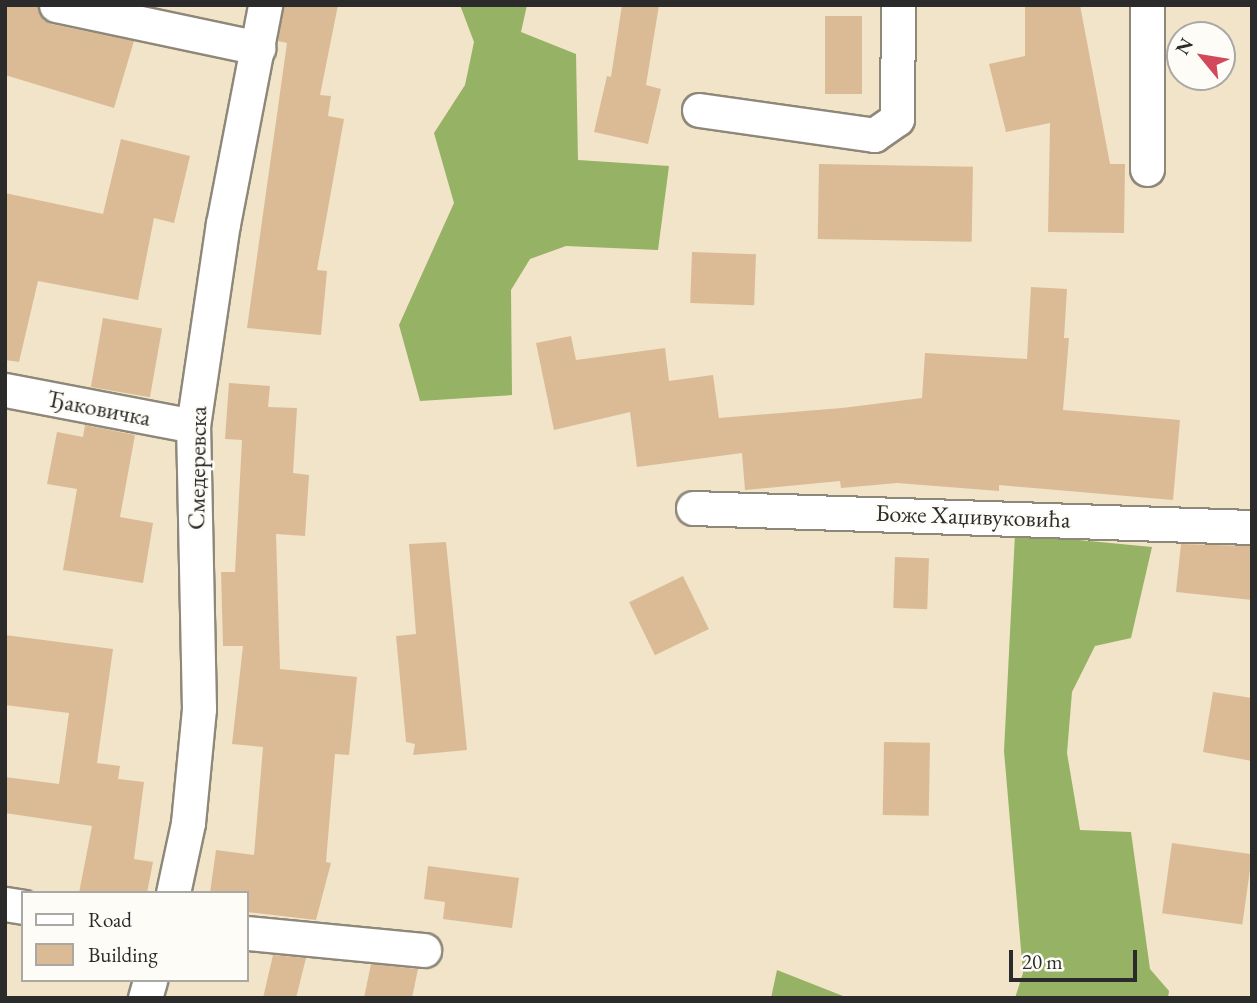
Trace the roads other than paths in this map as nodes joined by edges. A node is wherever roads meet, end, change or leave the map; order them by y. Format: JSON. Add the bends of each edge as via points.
{"nodes":[{"id":1,"x":56,"y":5,"type":"edge"},
{"id":2,"x":265,"y":5,"type":"edge"},
{"id":3,"x":898,"y":5,"type":"edge"},
{"id":4,"x":1147,"y":5,"type":"edge"},
{"id":5,"x":258,"y":48,"type":"junction"},
{"id":6,"x":699,"y":110,"type":"dead end"},
{"id":7,"x":1147,"y":169,"type":"dead end"},
{"id":8,"x":5,"y":390,"type":"edge"},
{"id":9,"x":193,"y":426,"type":"junction"},
{"id":10,"x":693,"y":508,"type":"dead end"},
{"id":11,"x":1252,"y":527,"type":"edge"},
{"id":12,"x":173,"y":891,"type":"edge"},
{"id":13,"x":248,"y":933,"type":"edge"},
{"id":14,"x":424,"y":950,"type":"dead end"}],
"edges":[{"from":1,"to":5,"type":"street"},
{"from":2,"to":5,"type":"street","name":"Смедеревска"},
{"from":3,"to":6,"type":"street","via":[[897,119],[874,135]]},
{"from":4,"to":7,"type":"street"},
{"from":5,"to":9,"type":"street","name":"Смедеревска","via":[[223,224]]},
{"from":8,"to":9,"type":"street","name":"Ђаковичка"},
{"from":9,"to":12,"type":"street","name":"Смедеревска","via":[[199,709],[188,823]]},
{"from":10,"to":11,"type":"street","name":"Боже Хаџивуковића"},
{"from":13,"to":14,"type":"street"}]}
